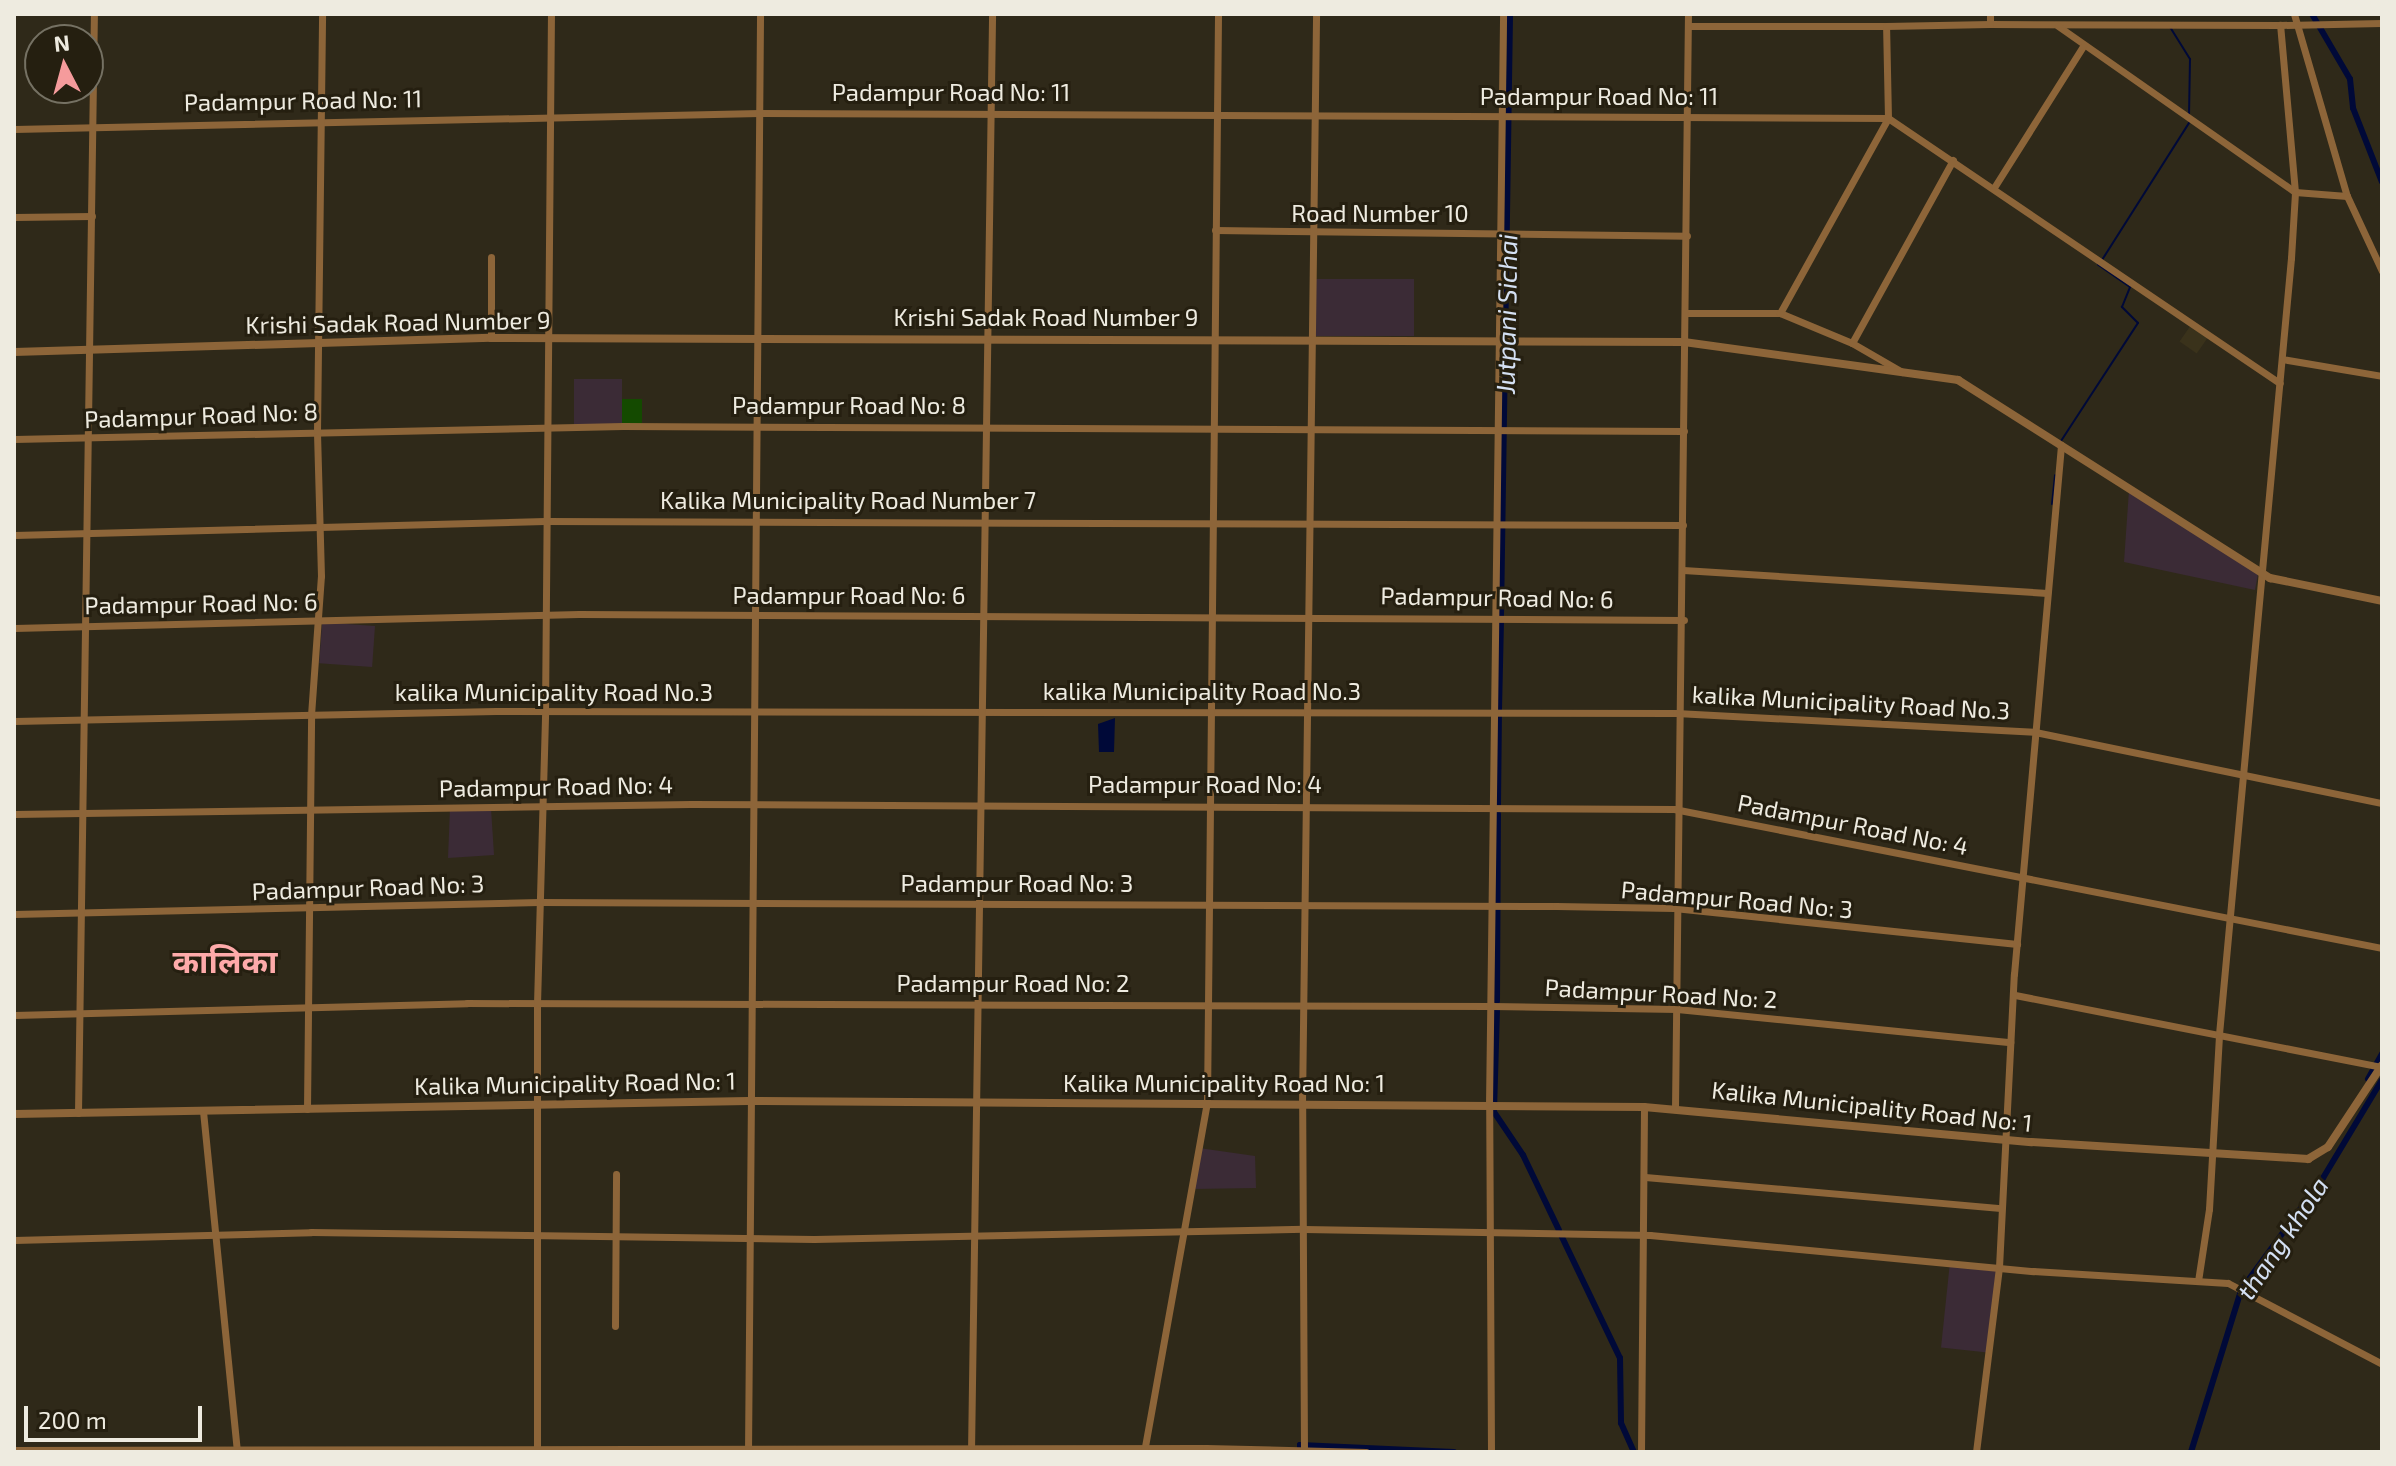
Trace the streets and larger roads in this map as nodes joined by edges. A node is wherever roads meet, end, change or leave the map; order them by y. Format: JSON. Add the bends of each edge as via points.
{"nodes":[{"id":1,"x":94,"y":14,"type":"edge"},
{"id":2,"x":322,"y":14,"type":"edge"},
{"id":3,"x":551,"y":14,"type":"edge"},
{"id":4,"x":760,"y":14,"type":"edge"},
{"id":5,"x":992,"y":14,"type":"edge"},
{"id":6,"x":1218,"y":14,"type":"edge"},
{"id":7,"x":1316,"y":14,"type":"edge"},
{"id":8,"x":1503,"y":14,"type":"edge"},
{"id":9,"x":1688,"y":14,"type":"edge"},
{"id":10,"x":1990,"y":14,"type":"edge"},
{"id":11,"x":2294,"y":14,"type":"edge"},
{"id":12,"x":2382,"y":23,"type":"edge"},
{"id":13,"x":1990,"y":24,"type":"junction"},
{"id":14,"x":2276,"y":25,"type":"junction"},
{"id":15,"x":2296,"y":25,"type":"junction"},
{"id":16,"x":1688,"y":26,"type":"junction"},
{"id":17,"x":1886,"y":26,"type":"junction"},
{"id":18,"x":2058,"y":26,"type":"junction"},
{"id":19,"x":2083,"y":46,"type":"junction"},
{"id":20,"x":1217,"y":112,"type":"junction"},
{"id":21,"x":1315,"y":112,"type":"junction"},
{"id":22,"x":760,"y":113,"type":"junction"},
{"id":23,"x":990,"y":113,"type":"junction"},
{"id":24,"x":550,"y":115,"type":"junction"},
{"id":25,"x":1502,"y":115,"type":"junction"},
{"id":26,"x":1690,"y":117,"type":"junction"},
{"id":27,"x":321,"y":118,"type":"junction"},
{"id":28,"x":1888,"y":118,"type":"junction"},
{"id":29,"x":92,"y":126,"type":"junction"},
{"id":30,"x":14,"y":129,"type":"edge"},
{"id":31,"x":1953,"y":160,"type":"junction"},
{"id":32,"x":1995,"y":186,"type":"junction"},
{"id":33,"x":2295,"y":192,"type":"junction"},
{"id":34,"x":2347,"y":196,"type":"junction"},
{"id":35,"x":92,"y":216,"type":"junction"},
{"id":36,"x":14,"y":217,"type":"edge"},
{"id":37,"x":1215,"y":230,"type":"junction"},
{"id":38,"x":1314,"y":232,"type":"junction"},
{"id":39,"x":1501,"y":233,"type":"junction"},
{"id":40,"x":1687,"y":236,"type":"junction"},
{"id":41,"x":491,"y":257,"type":"dead end"},
{"id":42,"x":2382,"y":271,"type":"edge"},
{"id":43,"x":1685,"y":313,"type":"junction"},
{"id":44,"x":1780,"y":313,"type":"junction"},
{"id":45,"x":987,"y":337,"type":"junction"},
{"id":46,"x":1214,"y":337,"type":"junction"},
{"id":47,"x":1312,"y":337,"type":"junction"},
{"id":48,"x":491,"y":338,"type":"junction"},
{"id":49,"x":547,"y":339,"type":"junction"},
{"id":50,"x":758,"y":339,"type":"junction"},
{"id":51,"x":1497,"y":339,"type":"junction"},
{"id":52,"x":321,"y":342,"type":"junction"},
{"id":53,"x":1684,"y":342,"type":"junction"},
{"id":54,"x":1852,"y":343,"type":"junction"},
{"id":55,"x":14,"y":352,"type":"edge"},
{"id":56,"x":89,"y":352,"type":"junction"},
{"id":57,"x":2282,"y":359,"type":"junction"},
{"id":58,"x":1902,"y":372,"type":"junction"},
{"id":59,"x":2382,"y":376,"type":"edge"},
{"id":60,"x":2277,"y":382,"type":"junction"},
{"id":61,"x":759,"y":425,"type":"junction"},
{"id":62,"x":986,"y":425,"type":"junction"},
{"id":63,"x":1214,"y":426,"type":"junction"},
{"id":64,"x":1309,"y":426,"type":"junction"},
{"id":65,"x":548,"y":427,"type":"junction"},
{"id":66,"x":1498,"y":428,"type":"junction"},
{"id":67,"x":317,"y":431,"type":"junction"},
{"id":68,"x":1684,"y":431,"type":"junction"},
{"id":69,"x":90,"y":438,"type":"junction"},
{"id":70,"x":14,"y":439,"type":"edge"},
{"id":71,"x":2059,"y":444,"type":"junction"},
{"id":72,"x":988,"y":519,"type":"junction"},
{"id":73,"x":1215,"y":520,"type":"junction"},
{"id":74,"x":545,"y":521,"type":"junction"},
{"id":75,"x":755,"y":521,"type":"junction"},
{"id":76,"x":1308,"y":521,"type":"junction"},
{"id":77,"x":1497,"y":524,"type":"junction"},
{"id":78,"x":1683,"y":525,"type":"junction"},
{"id":79,"x":318,"y":528,"type":"junction"},
{"id":80,"x":89,"y":534,"type":"junction"},
{"id":81,"x":14,"y":535,"type":"edge"},
{"id":82,"x":1683,"y":570,"type":"junction"},
{"id":83,"x":2262,"y":573,"type":"junction"},
{"id":84,"x":2047,"y":593,"type":"junction"},
{"id":85,"x":2382,"y":601,"type":"edge"},
{"id":86,"x":985,"y":614,"type":"junction"},
{"id":87,"x":758,"y":615,"type":"junction"},
{"id":88,"x":1213,"y":615,"type":"junction"},
{"id":89,"x":1309,"y":615,"type":"junction"},
{"id":90,"x":545,"y":616,"type":"junction"},
{"id":91,"x":1495,"y":618,"type":"junction"},
{"id":92,"x":1684,"y":620,"type":"junction"},
{"id":93,"x":318,"y":622,"type":"junction"},
{"id":94,"x":84,"y":623,"type":"junction"},
{"id":95,"x":14,"y":628,"type":"edge"},
{"id":96,"x":1211,"y":709,"type":"junction"},
{"id":97,"x":754,"y":711,"type":"junction"},
{"id":98,"x":983,"y":711,"type":"junction"},
{"id":99,"x":1309,"y":711,"type":"junction"},
{"id":100,"x":545,"y":712,"type":"junction"},
{"id":101,"x":1494,"y":713,"type":"junction"},
{"id":102,"x":1682,"y":714,"type":"junction"},
{"id":103,"x":311,"y":715,"type":"junction"},
{"id":104,"x":83,"y":719,"type":"junction"},
{"id":105,"x":14,"y":721,"type":"edge"},
{"id":106,"x":2035,"y":732,"type":"junction"},
{"id":107,"x":2245,"y":775,"type":"junction"},
{"id":108,"x":2382,"y":803,"type":"edge"},
{"id":109,"x":754,"y":804,"type":"junction"},
{"id":110,"x":981,"y":804,"type":"junction"},
{"id":111,"x":1210,"y":804,"type":"junction"},
{"id":112,"x":1310,"y":805,"type":"junction"},
{"id":113,"x":543,"y":806,"type":"junction"},
{"id":114,"x":1494,"y":806,"type":"junction"},
{"id":115,"x":311,"y":808,"type":"junction"},
{"id":116,"x":1682,"y":811,"type":"junction"},
{"id":117,"x":14,"y":814,"type":"edge"},
{"id":118,"x":81,"y":815,"type":"junction"},
{"id":119,"x":2023,"y":879,"type":"junction"},
{"id":120,"x":539,"y":902,"type":"junction"},
{"id":121,"x":749,"y":902,"type":"junction"},
{"id":122,"x":980,"y":903,"type":"junction"},
{"id":123,"x":1209,"y":904,"type":"junction"},
{"id":124,"x":1306,"y":904,"type":"junction"},
{"id":125,"x":1493,"y":907,"type":"junction"},
{"id":126,"x":310,"y":909,"type":"junction"},
{"id":127,"x":1678,"y":910,"type":"junction"},
{"id":128,"x":14,"y":914,"type":"edge"},
{"id":129,"x":80,"y":914,"type":"junction"},
{"id":130,"x":2231,"y":918,"type":"junction"},
{"id":131,"x":2017,"y":944,"type":"junction"},
{"id":132,"x":2382,"y":948,"type":"edge"},
{"id":133,"x":2015,"y":995,"type":"junction"},
{"id":134,"x":748,"y":1002,"type":"junction"},
{"id":135,"x":980,"y":1003,"type":"junction"},
{"id":136,"x":1208,"y":1003,"type":"junction"},
{"id":137,"x":537,"y":1004,"type":"junction"},
{"id":138,"x":1307,"y":1004,"type":"junction"},
{"id":139,"x":307,"y":1006,"type":"junction"},
{"id":140,"x":1492,"y":1006,"type":"junction"},
{"id":141,"x":1677,"y":1009,"type":"junction"},
{"id":142,"x":78,"y":1012,"type":"junction"},
{"id":143,"x":14,"y":1015,"type":"edge"},
{"id":144,"x":2219,"y":1034,"type":"junction"},
{"id":145,"x":2010,"y":1042,"type":"junction"},
{"id":146,"x":2379,"y":1066,"type":"edge"},
{"id":147,"x":748,"y":1101,"type":"junction"},
{"id":148,"x":974,"y":1101,"type":"junction"},
{"id":149,"x":536,"y":1102,"type":"junction"},
{"id":150,"x":1207,"y":1103,"type":"junction"},
{"id":151,"x":1302,"y":1104,"type":"junction"},
{"id":152,"x":1489,"y":1105,"type":"junction"},
{"id":153,"x":1644,"y":1107,"type":"junction"},
{"id":154,"x":1675,"y":1108,"type":"junction"},
{"id":155,"x":307,"y":1109,"type":"junction"},
{"id":156,"x":203,"y":1111,"type":"junction"},
{"id":157,"x":78,"y":1113,"type":"junction"},
{"id":158,"x":14,"y":1114,"type":"edge"},
{"id":159,"x":2002,"y":1139,"type":"junction"},
{"id":160,"x":2210,"y":1153,"type":"junction"},
{"id":161,"x":616,"y":1174,"type":"dead end"},
{"id":162,"x":1645,"y":1177,"type":"junction"},
{"id":163,"x":2001,"y":1208,"type":"junction"},
{"id":164,"x":1304,"y":1229,"type":"junction"},
{"id":165,"x":1182,"y":1232,"type":"junction"},
{"id":166,"x":1493,"y":1232,"type":"junction"},
{"id":167,"x":1644,"y":1235,"type":"junction"},
{"id":168,"x":538,"y":1237,"type":"junction"},
{"id":169,"x":616,"y":1237,"type":"junction"},
{"id":170,"x":219,"y":1238,"type":"junction"},
{"id":171,"x":750,"y":1238,"type":"junction"},
{"id":172,"x":972,"y":1238,"type":"junction"},
{"id":173,"x":14,"y":1240,"type":"edge"},
{"id":174,"x":1999,"y":1267,"type":"junction"},
{"id":175,"x":2198,"y":1281,"type":"junction"},
{"id":176,"x":615,"y":1326,"type":"dead end"},
{"id":177,"x":2382,"y":1364,"type":"edge"},
{"id":178,"x":1303,"y":1448,"type":"edge"},
{"id":179,"x":14,"y":1450,"type":"edge"},
{"id":180,"x":237,"y":1450,"type":"edge"},
{"id":181,"x":537,"y":1450,"type":"edge"},
{"id":182,"x":748,"y":1450,"type":"edge"},
{"id":183,"x":971,"y":1450,"type":"edge"},
{"id":184,"x":1144,"y":1451,"type":"edge"},
{"id":185,"x":1366,"y":1452,"type":"edge"},
{"id":186,"x":1491,"y":1452,"type":"edge"},
{"id":187,"x":1641,"y":1452,"type":"edge"},
{"id":188,"x":1976,"y":1452,"type":"edge"}],
"edges":[{"from":1,"to":29,"type":"street"},
{"from":2,"to":27,"type":"street"},
{"from":3,"to":24,"type":"street"},
{"from":4,"to":22,"type":"street"},
{"from":5,"to":23,"type":"street"},
{"from":6,"to":20,"type":"street"},
{"from":7,"to":21,"type":"street"},
{"from":8,"to":25,"type":"street"},
{"from":9,"to":16,"type":"street"},
{"from":10,"to":13,"type":"street"},
{"from":11,"to":15,"type":"street"},
{"from":12,"to":15,"type":"street"},
{"from":13,"to":17,"type":"street"},
{"from":13,"to":18,"type":"street"},
{"from":14,"to":15,"type":"street"},
{"from":14,"to":18,"type":"street"},
{"from":14,"to":33,"type":"street"},
{"from":15,"to":34,"type":"street"},
{"from":16,"to":17,"type":"street"},
{"from":16,"to":26,"type":"street"},
{"from":17,"to":28,"type":"street"},
{"from":18,"to":19,"type":"street"},
{"from":19,"to":32,"type":"street"},
{"from":19,"to":33,"type":"street"},
{"from":20,"to":21,"type":"street","name":"Padampur Road No: 11"},
{"from":20,"to":23,"type":"street","name":"Padampur Road No: 11"},
{"from":20,"to":37,"type":"street"},
{"from":21,"to":25,"type":"street","name":"Padampur Road No: 11"},
{"from":21,"to":38,"type":"street"},
{"from":22,"to":23,"type":"street","name":"Padampur Road No: 11"},
{"from":22,"to":24,"type":"street","name":"Padampur Road No: 11"},
{"from":22,"to":50,"type":"street"},
{"from":23,"to":45,"type":"street"},
{"from":24,"to":27,"type":"street","name":"Padampur Road No: 11"},
{"from":24,"to":49,"type":"street"},
{"from":25,"to":26,"type":"street","name":"Padampur Road No: 11"},
{"from":25,"to":39,"type":"street"},
{"from":26,"to":28,"type":"street","name":"Padampur Road No: 11"},
{"from":26,"to":40,"type":"street"},
{"from":27,"to":29,"type":"street","name":"Padampur Road No: 11"},
{"from":27,"to":52,"type":"street"},
{"from":28,"to":31,"type":"street"},
{"from":28,"to":44,"type":"street"},
{"from":29,"to":30,"type":"street","name":"Padampur Road No: 11"},
{"from":29,"to":35,"type":"street"},
{"from":31,"to":32,"type":"street"},
{"from":31,"to":54,"type":"street"},
{"from":32,"to":60,"type":"street"},
{"from":33,"to":34,"type":"street"},
{"from":33,"to":57,"type":"street"},
{"from":34,"to":42,"type":"street"},
{"from":35,"to":36,"type":"street"},
{"from":35,"to":56,"type":"street"},
{"from":37,"to":38,"type":"street","name":"Road Number 10"},
{"from":37,"to":46,"type":"street"},
{"from":38,"to":39,"type":"street","name":"Road Number 10"},
{"from":38,"to":47,"type":"street"},
{"from":39,"to":40,"type":"street","name":"Road Number 10"},
{"from":39,"to":51,"type":"street"},
{"from":40,"to":43,"type":"street"},
{"from":41,"to":48,"type":"street"},
{"from":43,"to":44,"type":"street"},
{"from":43,"to":53,"type":"street"},
{"from":44,"to":54,"type":"street"},
{"from":45,"to":46,"type":"street","name":"Krishi Sadak Road Number 9"},
{"from":45,"to":50,"type":"street","name":"Krishi Sadak Road Number 9"},
{"from":45,"to":62,"type":"street"},
{"from":46,"to":47,"type":"street","name":"Krishi Sadak Road Number 9"},
{"from":46,"to":63,"type":"street"},
{"from":47,"to":51,"type":"street","name":"Krishi Sadak Road Number 9"},
{"from":47,"to":64,"type":"street"},
{"from":48,"to":49,"type":"street","name":"Krishi Sadak Road Number 9"},
{"from":48,"to":52,"type":"street","name":"Krishi Sadak Road Number 9"},
{"from":49,"to":50,"type":"street","name":"Krishi Sadak Road Number 9"},
{"from":49,"to":65,"type":"street"},
{"from":50,"to":61,"type":"street"},
{"from":51,"to":53,"type":"street","name":"Krishi Sadak Road Number 9"},
{"from":51,"to":66,"type":"street"},
{"from":52,"to":56,"type":"street","name":"Krishi Sadak Road Number 9"},
{"from":52,"to":67,"type":"street"},
{"from":53,"to":58,"type":"street","name":"Krishi Sadak Road Number 9"},
{"from":53,"to":68,"type":"street"},
{"from":54,"to":58,"type":"street"},
{"from":55,"to":56,"type":"street","name":"Krishi Sadak Road Number 9"},
{"from":56,"to":69,"type":"street"},
{"from":57,"to":59,"type":"street"},
{"from":57,"to":60,"type":"street"},
{"from":58,"to":71,"type":"street","name":"Krishi Sadak Road Number 9","via":[[1958,380]]},
{"from":60,"to":83,"type":"street"},
{"from":61,"to":62,"type":"street","name":"Padampur Road No: 8"},
{"from":61,"to":65,"type":"street","name":"Padampur Road No: 8"},
{"from":61,"to":75,"type":"street"},
{"from":62,"to":63,"type":"street","name":"Padampur Road No: 8"},
{"from":62,"to":72,"type":"street"},
{"from":63,"to":64,"type":"street","name":"Padampur Road No: 8"},
{"from":63,"to":73,"type":"street"},
{"from":64,"to":66,"type":"street","name":"Padampur Road No: 8"},
{"from":64,"to":76,"type":"street"},
{"from":65,"to":67,"type":"street","name":"Padampur Road No: 8"},
{"from":65,"to":74,"type":"street"},
{"from":66,"to":68,"type":"street","name":"Padampur Road No: 8"},
{"from":66,"to":77,"type":"street"},
{"from":67,"to":69,"type":"street","name":"Padampur Road No: 8"},
{"from":67,"to":79,"type":"street"},
{"from":68,"to":78,"type":"street"},
{"from":69,"to":70,"type":"street","name":"Padampur Road No: 8"},
{"from":69,"to":80,"type":"street"},
{"from":71,"to":83,"type":"street","name":"Krishi Sadak Road Number 9"},
{"from":71,"to":84,"type":"street"},
{"from":72,"to":73,"type":"street","name":"Kalika Municipality Road Number 7"},
{"from":72,"to":75,"type":"street","name":"Kalika Municipality Road Number 7"},
{"from":72,"to":86,"type":"street"},
{"from":73,"to":76,"type":"street","name":"Kalika Municipality Road Number 7"},
{"from":73,"to":88,"type":"street"},
{"from":74,"to":75,"type":"street","name":"Kalika Municipality Road Number 7"},
{"from":74,"to":79,"type":"street","name":"Kalika Municipality Road Number 7"},
{"from":74,"to":90,"type":"street"},
{"from":75,"to":87,"type":"street"},
{"from":76,"to":77,"type":"street","name":"Kalika Municipality Road Number 7"},
{"from":76,"to":89,"type":"street"},
{"from":77,"to":78,"type":"street","name":"Kalika Municipality Road Number 7"},
{"from":77,"to":91,"type":"street"},
{"from":78,"to":82,"type":"street"},
{"from":79,"to":80,"type":"street","name":"Kalika Municipality Road Number 7"},
{"from":79,"to":93,"type":"street"},
{"from":80,"to":81,"type":"street","name":"Kalika Municipality Road Number 7"},
{"from":80,"to":94,"type":"street"},
{"from":82,"to":84,"type":"street"},
{"from":82,"to":92,"type":"street"},
{"from":83,"to":85,"type":"street"},
{"from":83,"to":107,"type":"street"},
{"from":84,"to":106,"type":"street"},
{"from":86,"to":87,"type":"street","name":"Padampur Road No: 6"},
{"from":86,"to":88,"type":"street","name":"Padampur Road No: 6"},
{"from":86,"to":98,"type":"street"},
{"from":87,"to":90,"type":"street","name":"Padampur Road No: 6"},
{"from":87,"to":97,"type":"street"},
{"from":88,"to":89,"type":"street","name":"Padampur Road No: 6"},
{"from":88,"to":96,"type":"street"},
{"from":89,"to":91,"type":"street","name":"Padampur Road No: 6"},
{"from":89,"to":99,"type":"street"},
{"from":90,"to":93,"type":"street","name":"Padampur Road No: 6"},
{"from":90,"to":100,"type":"street"},
{"from":91,"to":92,"type":"street","name":"Padampur Road No: 6"},
{"from":91,"to":101,"type":"street"},
{"from":92,"to":102,"type":"street"},
{"from":93,"to":94,"type":"street","name":"Padampur Road No: 6"},
{"from":93,"to":103,"type":"street"},
{"from":94,"to":95,"type":"street","name":"Padampur Road No: 6"},
{"from":94,"to":104,"type":"street"},
{"from":96,"to":98,"type":"street","name":"kalika Municipality Road No.3"},
{"from":96,"to":99,"type":"street","name":"kalika Municipality Road No.3"},
{"from":96,"to":111,"type":"street"},
{"from":97,"to":98,"type":"street","name":"kalika Municipality Road No.3"},
{"from":97,"to":100,"type":"street","name":"kalika Municipality Road No.3"},
{"from":97,"to":109,"type":"street"},
{"from":98,"to":110,"type":"street"},
{"from":99,"to":101,"type":"street","name":"kalika Municipality Road No.3"},
{"from":99,"to":112,"type":"street"},
{"from":100,"to":103,"type":"street","name":"kalika Municipality Road No.3"},
{"from":100,"to":113,"type":"street"},
{"from":101,"to":102,"type":"street","name":"kalika Municipality Road No.3"},
{"from":101,"to":114,"type":"street"},
{"from":102,"to":106,"type":"street","name":"kalika Municipality Road No.3"},
{"from":102,"to":116,"type":"street"},
{"from":103,"to":104,"type":"street","name":"kalika Municipality Road No.3"},
{"from":103,"to":115,"type":"street"},
{"from":104,"to":105,"type":"street","name":"kalika Municipality Road No.3"},
{"from":104,"to":118,"type":"street"},
{"from":106,"to":107,"type":"street","name":"kalika Municipality Road No.3"},
{"from":106,"to":119,"type":"street"},
{"from":107,"to":108,"type":"street","name":"kalika Municipality Road No.3"},
{"from":107,"to":130,"type":"street"},
{"from":109,"to":110,"type":"street","name":"Padampur Road No: 4"},
{"from":109,"to":113,"type":"street","name":"Padampur Road No: 4"},
{"from":109,"to":121,"type":"street"},
{"from":110,"to":111,"type":"street","name":"Padampur Road No: 4"},
{"from":110,"to":122,"type":"street"},
{"from":111,"to":112,"type":"street","name":"Padampur Road No: 4"},
{"from":111,"to":123,"type":"street"},
{"from":112,"to":114,"type":"street","name":"Padampur Road No: 4"},
{"from":112,"to":124,"type":"street"},
{"from":113,"to":115,"type":"street","name":"Padampur Road No: 4"},
{"from":113,"to":120,"type":"street"},
{"from":114,"to":116,"type":"street","name":"Padampur Road No: 4"},
{"from":114,"to":125,"type":"street"},
{"from":115,"to":118,"type":"street","name":"Padampur Road No: 4"},
{"from":115,"to":126,"type":"street"},
{"from":116,"to":119,"type":"street","name":"Padampur Road No: 4"},
{"from":116,"to":127,"type":"street"},
{"from":117,"to":118,"type":"street","name":"Padampur Road No: 4"},
{"from":118,"to":129,"type":"street"},
{"from":119,"to":130,"type":"street","name":"Padampur Road No: 4"},
{"from":119,"to":131,"type":"street"},
{"from":120,"to":121,"type":"street","name":"Padampur Road No: 3"},
{"from":120,"to":126,"type":"street","name":"Padampur Road No: 3"},
{"from":120,"to":137,"type":"street"},
{"from":121,"to":122,"type":"street","name":"Padampur Road No: 3"},
{"from":121,"to":134,"type":"street"},
{"from":122,"to":123,"type":"street","name":"Padampur Road No: 3"},
{"from":122,"to":135,"type":"street"},
{"from":123,"to":124,"type":"street","name":"Padampur Road No: 3"},
{"from":123,"to":136,"type":"street"},
{"from":124,"to":125,"type":"street","name":"Padampur Road No: 3"},
{"from":124,"to":138,"type":"street"},
{"from":125,"to":127,"type":"street","name":"Padampur Road No: 3"},
{"from":125,"to":140,"type":"street"},
{"from":126,"to":129,"type":"street","name":"Padampur Road No: 3"},
{"from":126,"to":139,"type":"street"},
{"from":127,"to":131,"type":"street","name":"Padampur Road No: 3"},
{"from":127,"to":141,"type":"street"},
{"from":128,"to":129,"type":"street","name":"Padampur Road No: 3"},
{"from":129,"to":142,"type":"street"},
{"from":130,"to":132,"type":"street","name":"Padampur Road No: 4"},
{"from":130,"to":144,"type":"street"},
{"from":131,"to":133,"type":"street"},
{"from":133,"to":144,"type":"street"},
{"from":133,"to":145,"type":"street"},
{"from":134,"to":135,"type":"street","name":"Padampur Road No: 2"},
{"from":134,"to":137,"type":"street","name":"Padampur Road No: 2"},
{"from":134,"to":147,"type":"street"},
{"from":135,"to":136,"type":"street","name":"Padampur Road No: 2"},
{"from":135,"to":148,"type":"street"},
{"from":136,"to":138,"type":"street","name":"Padampur Road No: 2"},
{"from":136,"to":150,"type":"street"},
{"from":137,"to":139,"type":"street","name":"Padampur Road No: 2"},
{"from":137,"to":149,"type":"street"},
{"from":138,"to":140,"type":"street","name":"Padampur Road No: 2"},
{"from":138,"to":151,"type":"street"},
{"from":139,"to":142,"type":"street","name":"Padampur Road No: 2"},
{"from":139,"to":155,"type":"street"},
{"from":140,"to":141,"type":"street","name":"Padampur Road No: 2"},
{"from":140,"to":152,"type":"street"},
{"from":141,"to":145,"type":"street","name":"Padampur Road No: 2"},
{"from":141,"to":154,"type":"street"},
{"from":142,"to":143,"type":"street","name":"Padampur Road No: 2"},
{"from":142,"to":157,"type":"street"},
{"from":144,"to":146,"type":"street"},
{"from":144,"to":160,"type":"street"},
{"from":145,"to":159,"type":"street"},
{"from":146,"to":160,"type":"street","name":"Kalika Municipality Road No: 1","via":[[2320,1157]]},
{"from":147,"to":148,"type":"street","name":"Kalika Municipality Road No: 1"},
{"from":147,"to":149,"type":"street","name":"Kalika Municipality Road No: 1"},
{"from":147,"to":171,"type":"street"},
{"from":148,"to":150,"type":"street","name":"Kalika Municipality Road No: 1"},
{"from":148,"to":172,"type":"street"},
{"from":149,"to":155,"type":"street","name":"Kalika Municipality Road No: 1"},
{"from":149,"to":168,"type":"street"},
{"from":150,"to":151,"type":"street","name":"Kalika Municipality Road No: 1"},
{"from":150,"to":165,"type":"street"},
{"from":151,"to":152,"type":"street","name":"Kalika Municipality Road No: 1"},
{"from":151,"to":164,"type":"street"},
{"from":152,"to":153,"type":"street","name":"Kalika Municipality Road No: 1"},
{"from":152,"to":166,"type":"street"},
{"from":153,"to":154,"type":"street","name":"Kalika Municipality Road No: 1"},
{"from":153,"to":162,"type":"street"},
{"from":154,"to":159,"type":"street","name":"Kalika Municipality Road No: 1"},
{"from":155,"to":156,"type":"street","name":"Kalika Municipality Road No: 1"},
{"from":156,"to":157,"type":"street","name":"Kalika Municipality Road No: 1"},
{"from":156,"to":170,"type":"street"},
{"from":157,"to":158,"type":"street","name":"Kalika Municipality Road No: 1"},
{"from":159,"to":160,"type":"street","name":"Kalika Municipality Road No: 1"},
{"from":159,"to":163,"type":"street"},
{"from":160,"to":175,"type":"street","via":[[2209,1209]]},
{"from":161,"to":169,"type":"street"},
{"from":162,"to":163,"type":"street"},
{"from":162,"to":167,"type":"street"},
{"from":163,"to":174,"type":"street"},
{"from":164,"to":165,"type":"street"},
{"from":164,"to":166,"type":"street"},
{"from":164,"to":178,"type":"street"},
{"from":165,"to":172,"type":"street"},
{"from":165,"to":184,"type":"street"},
{"from":166,"to":167,"type":"street"},
{"from":166,"to":186,"type":"street"},
{"from":167,"to":174,"type":"street"},
{"from":167,"to":187,"type":"street"},
{"from":168,"to":169,"type":"street"},
{"from":168,"to":170,"type":"street","via":[[340,1232]]},
{"from":168,"to":181,"type":"street"},
{"from":169,"to":171,"type":"street"},
{"from":169,"to":176,"type":"street"},
{"from":170,"to":173,"type":"street"},
{"from":170,"to":180,"type":"street"},
{"from":171,"to":172,"type":"street"},
{"from":171,"to":182,"type":"street"},
{"from":172,"to":183,"type":"street"},
{"from":174,"to":175,"type":"street"},
{"from":174,"to":188,"type":"street"},
{"from":175,"to":177,"type":"street","via":[[2235,1288]]},
{"from":178,"to":184,"type":"street"},
{"from":178,"to":185,"type":"street"},
{"from":179,"to":180,"type":"street"},
{"from":180,"to":181,"type":"street"},
{"from":181,"to":182,"type":"street"},
{"from":182,"to":183,"type":"street"},
{"from":183,"to":184,"type":"street"}]}
